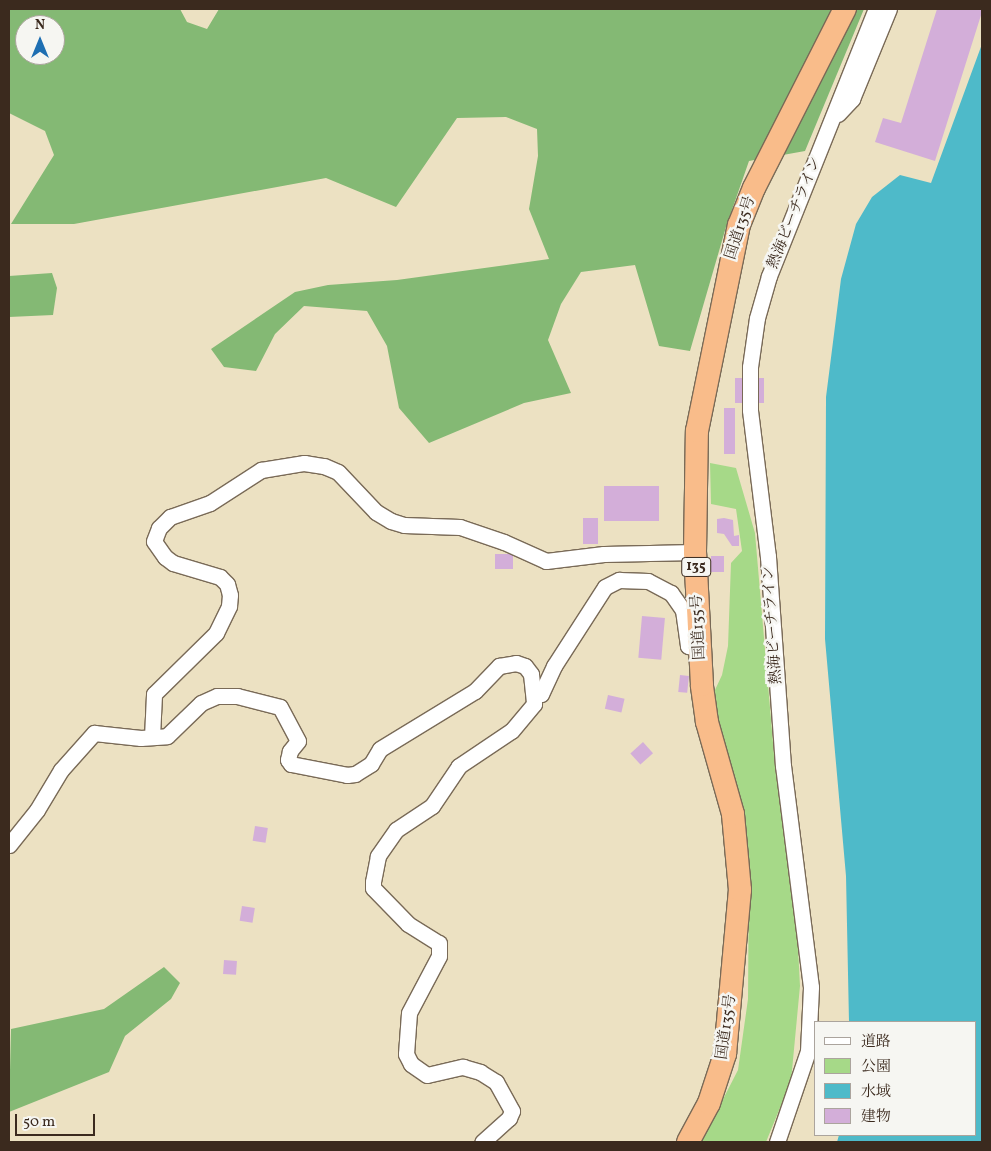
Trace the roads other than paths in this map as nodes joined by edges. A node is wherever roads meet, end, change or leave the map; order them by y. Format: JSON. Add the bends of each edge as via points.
{"nodes":[{"id":1,"x":845,"y":9,"type":"edge"},
{"id":2,"x":876,"y":9,"type":"edge"},
{"id":3,"x":889,"y":9,"type":"edge"},
{"id":4,"x":835,"y":117,"type":"junction"},
{"id":5,"x":695,"y":552,"type":"junction"},
{"id":6,"x":700,"y":650,"type":"junction"},
{"id":7,"x":535,"y":695,"type":"junction"},
{"id":8,"x":152,"y":737,"type":"junction"},
{"id":9,"x":9,"y":845,"type":"edge"},
{"id":10,"x":482,"y":1142,"type":"edge"},
{"id":11,"x":688,"y":1142,"type":"edge"},
{"id":12,"x":777,"y":1142,"type":"edge"}],
"edges":[{"from":1,"to":5,"type":"highway","name":"国道135号","number":"135","via":[[754,188],[732,249],[696,431]]},
{"from":2,"to":4,"type":"street","name":"熱海ビーチライン"},
{"from":3,"to":4,"type":"street","name":"熱海ビーチライン","via":[[852,99]]},
{"from":4,"to":12,"type":"street","name":"熱海ビーチライン","via":[[767,283],[757,318],[750,367],[750,410],[768,557],[783,766],[811,987],[808,1051]]},
{"from":5,"to":6,"type":"highway","name":"国道135号","number":"135"},
{"from":5,"to":8,"type":"street","via":[[604,554],[546,562],[504,542],[460,527],[404,525],[391,521],[376,512],[338,472],[324,466],[304,463],[261,470],[210,502],[170,517],[159,528],[154,541],[165,557],[173,563],[220,577],[230,595],[229,606],[216,633],[154,694]]},
{"from":6,"to":7,"type":"street","via":[[688,646],[683,610],[671,593],[648,580],[619,580],[605,587],[554,666],[541,694]]},
{"from":6,"to":11,"type":"highway","name":"国道135号","number":"135","via":[[707,722],[738,838],[740,890],[725,1054],[709,1102]]},
{"from":7,"to":8,"type":"street","via":[[531,674],[525,666],[506,663],[475,691],[380,750],[362,772],[346,775],[291,764],[288,760],[290,752],[298,741],[280,707],[237,696],[217,696],[201,703],[167,736]]},
{"from":7,"to":10,"type":"street","via":[[534,704],[511,731],[460,766],[432,806],[396,830],[378,856],[373,882],[373,888],[408,924],[434,937],[440,950],[409,1012],[406,1054],[411,1064],[428,1075],[463,1067],[490,1076],[512,1110],[510,1118]]},
{"from":8,"to":9,"type":"street","via":[[109,732],[94,733],[87,738]]}]}
